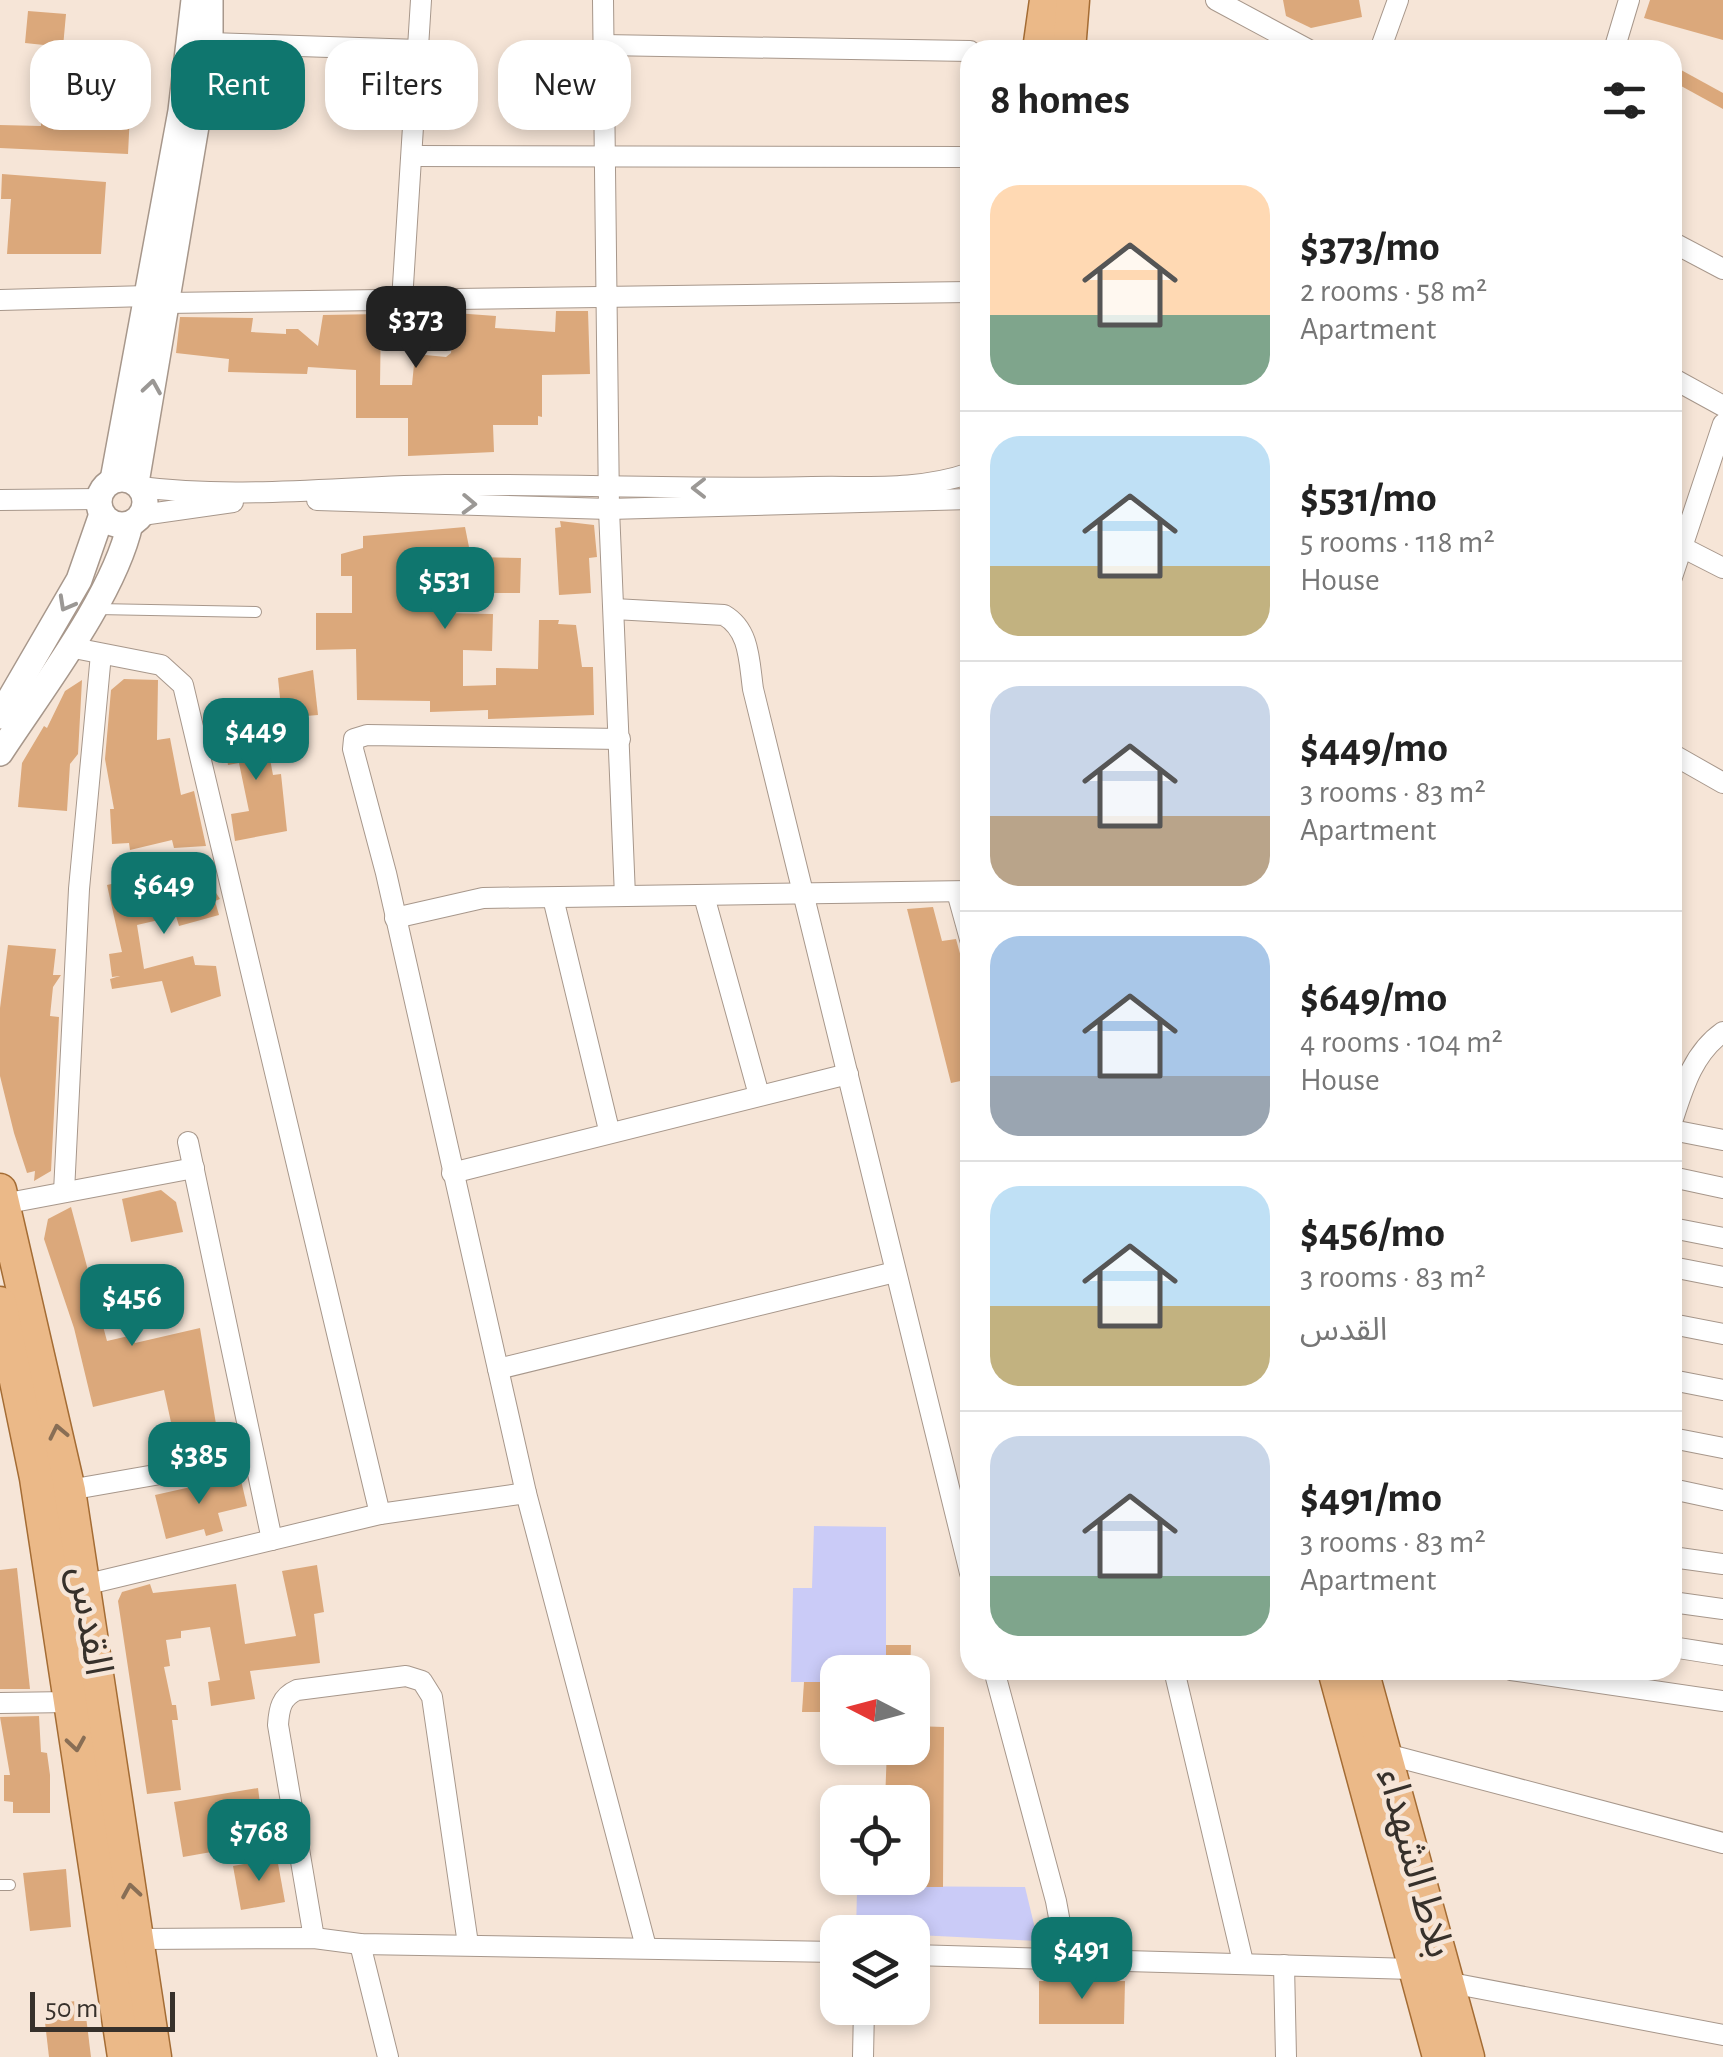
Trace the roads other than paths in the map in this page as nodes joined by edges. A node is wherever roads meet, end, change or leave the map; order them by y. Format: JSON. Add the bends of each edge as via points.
{"nodes":[{"id":1,"x":194,"y":0,"type":"edge"},
{"id":2,"x":210,"y":0,"type":"edge"},
{"id":3,"x":421,"y":0,"type":"edge"},
{"id":4,"x":603,"y":0,"type":"edge"},
{"id":5,"x":1046,"y":0,"type":"edge"},
{"id":6,"x":1073,"y":0,"type":"edge"},
{"id":7,"x":1398,"y":0,"type":"edge"},
{"id":8,"x":1629,"y":0,"type":"edge"},
{"id":9,"x":1225,"y":2,"type":"edge"},
{"id":10,"x":210,"y":40,"type":"edge"},
{"id":11,"x":419,"y":40,"type":"edge"},
{"id":12,"x":602,"y":40,"type":"edge"},
{"id":13,"x":1059,"y":40,"type":"edge"},
{"id":14,"x":1064,"y":40,"type":"edge"},
{"id":15,"x":1292,"y":40,"type":"edge"},
{"id":16,"x":1384,"y":40,"type":"edge"},
{"id":17,"x":1617,"y":40,"type":"edge"},
{"id":18,"x":631,"y":46,"type":"edge"},
{"id":19,"x":960,"y":51,"type":"edge"},
{"id":20,"x":192,"y":130,"type":"edge"},
{"id":21,"x":414,"y":130,"type":"edge"},
{"id":22,"x":602,"y":130,"type":"edge"},
{"id":23,"x":602,"y":154,"type":"junction"},
{"id":24,"x":413,"y":156,"type":"junction"},
{"id":25,"x":960,"y":157,"type":"edge"},
{"id":26,"x":1682,"y":247,"type":"edge"},
{"id":27,"x":1723,"y":269,"type":"edge"},
{"id":28,"x":960,"y":292,"type":"edge"},
{"id":29,"x":608,"y":296,"type":"junction"},
{"id":30,"x":0,"y":300,"type":"edge"},
{"id":31,"x":157,"y":300,"type":"junction"},
{"id":32,"x":402,"y":301,"type":"junction"},
{"id":33,"x":1682,"y":383,"type":"edge"},
{"id":34,"x":1723,"y":406,"type":"edge"},
{"id":35,"x":1723,"y":424,"type":"edge"},
{"id":36,"x":960,"y":476,"type":"edge"},
{"id":37,"x":118,"y":492,"type":"junction"},
{"id":38,"x":610,"y":498,"type":"junction"},
{"id":39,"x":0,"y":500,"type":"edge"},
{"id":40,"x":960,"y":500,"type":"edge"},
{"id":41,"x":136,"y":520,"type":"junction"},
{"id":42,"x":1682,"y":532,"type":"edge"},
{"id":43,"x":1682,"y":548,"type":"edge"},
{"id":44,"x":1723,"y":568,"type":"edge"},
{"id":45,"x":91,"y":609,"type":"junction"},
{"id":46,"x":614,"y":609,"type":"junction"},
{"id":47,"x":256,"y":612,"type":"dead end"},
{"id":48,"x":70,"y":647,"type":"junction"},
{"id":49,"x":101,"y":654,"type":"junction"},
{"id":50,"x":0,"y":716,"type":"edge"},
{"id":51,"x":620,"y":738,"type":"junction"},
{"id":52,"x":0,"y":753,"type":"edge"},
{"id":53,"x":1682,"y":760,"type":"edge"},
{"id":54,"x":1723,"y":783,"type":"edge"},
{"id":55,"x":960,"y":891,"type":"edge"},
{"id":56,"x":625,"y":896,"type":"junction"},
{"id":57,"x":704,"y":896,"type":"junction"},
{"id":58,"x":804,"y":896,"type":"junction"},
{"id":59,"x":553,"y":898,"type":"junction"},
{"id":60,"x":395,"y":918,"type":"junction"},
{"id":61,"x":1723,"y":1032,"type":"edge"},
{"id":62,"x":848,"y":1074,"type":"junction"},
{"id":63,"x":759,"y":1094,"type":"junction"},
{"id":64,"x":1682,"y":1094,"type":"edge"},
{"id":65,"x":1682,"y":1129,"type":"edge"},
{"id":66,"x":609,"y":1130,"type":"junction"},
{"id":67,"x":1723,"y":1140,"type":"edge"},
{"id":68,"x":188,"y":1142,"type":"dead end"},
{"id":69,"x":194,"y":1168,"type":"junction"},
{"id":70,"x":452,"y":1172,"type":"junction"},
{"id":71,"x":1682,"y":1179,"type":"edge"},
{"id":72,"x":1723,"y":1188,"type":"edge"},
{"id":73,"x":64,"y":1192,"type":"junction"},
{"id":74,"x":2,"y":1197,"type":"edge"},
{"id":75,"x":1682,"y":1230,"type":"edge"},
{"id":76,"x":1723,"y":1238,"type":"edge"},
{"id":77,"x":1682,"y":1268,"type":"edge"},
{"id":78,"x":894,"y":1272,"type":"junction"},
{"id":79,"x":1723,"y":1277,"type":"edge"},
{"id":80,"x":0,"y":1303,"type":"edge"},
{"id":81,"x":1682,"y":1326,"type":"edge"},
{"id":82,"x":1723,"y":1334,"type":"edge"},
{"id":83,"x":498,"y":1370,"type":"junction"},
{"id":84,"x":1682,"y":1382,"type":"edge"},
{"id":85,"x":1723,"y":1390,"type":"edge"},
{"id":86,"x":1682,"y":1440,"type":"edge"},
{"id":87,"x":1723,"y":1448,"type":"edge"},
{"id":88,"x":252,"y":1458,"type":"junction"},
{"id":89,"x":70,"y":1490,"type":"junction"},
{"id":90,"x":1682,"y":1492,"type":"edge"},
{"id":91,"x":526,"y":1493,"type":"junction"},
{"id":92,"x":1723,"y":1500,"type":"edge"},
{"id":93,"x":380,"y":1514,"type":"junction"},
{"id":94,"x":960,"y":1533,"type":"edge"},
{"id":95,"x":272,"y":1540,"type":"junction"},
{"id":96,"x":1682,"y":1558,"type":"edge"},
{"id":97,"x":1723,"y":1564,"type":"edge"},
{"id":98,"x":84,"y":1585,"type":"junction"},
{"id":99,"x":1682,"y":1603,"type":"edge"},
{"id":100,"x":1723,"y":1609,"type":"edge"},
{"id":101,"x":1682,"y":1649,"type":"edge"},
{"id":102,"x":1723,"y":1655,"type":"edge"},
{"id":103,"x":997,"y":1680,"type":"edge"},
{"id":104,"x":1176,"y":1680,"type":"edge"},
{"id":105,"x":1338,"y":1680,"type":"edge"},
{"id":106,"x":1363,"y":1680,"type":"edge"},
{"id":107,"x":1596,"y":1680,"type":"edge"},
{"id":108,"x":1723,"y":1701,"type":"edge"},
{"id":109,"x":70,"y":1702,"type":"junction"},
{"id":110,"x":0,"y":1703,"type":"edge"},
{"id":111,"x":1374,"y":1759,"type":"junction"},
{"id":112,"x":1723,"y":1843,"type":"edge"},
{"id":113,"x":314,"y":1938,"type":"junction"},
{"id":114,"x":139,"y":1939,"type":"junction"},
{"id":115,"x":360,"y":1944,"type":"junction"},
{"id":116,"x":468,"y":1944,"type":"junction"},
{"id":117,"x":646,"y":1947,"type":"junction"},
{"id":118,"x":820,"y":1952,"type":"edge"},
{"id":119,"x":930,"y":1956,"type":"edge"},
{"id":120,"x":1066,"y":1961,"type":"junction"},
{"id":121,"x":1243,"y":1962,"type":"junction"},
{"id":122,"x":1284,"y":1965,"type":"junction"},
{"id":123,"x":1413,"y":1969,"type":"junction"},
{"id":124,"x":1446,"y":1982,"type":"junction"},
{"id":125,"x":864,"y":2025,"type":"edge"},
{"id":126,"x":1723,"y":2034,"type":"edge"},
{"id":127,"x":124,"y":2057,"type":"edge"},
{"id":128,"x":155,"y":2057,"type":"edge"},
{"id":129,"x":388,"y":2057,"type":"edge"},
{"id":130,"x":863,"y":2057,"type":"edge"},
{"id":131,"x":1286,"y":2057,"type":"edge"},
{"id":132,"x":1438,"y":2057,"type":"edge"},
{"id":133,"x":1468,"y":2057,"type":"edge"}],
"edges":[{"from":1,"to":31,"type":"street"},
{"from":2,"to":10,"type":"street"},
{"from":3,"to":11,"type":"street"},
{"from":4,"to":12,"type":"street"},
{"from":5,"to":13,"type":"main road"},
{"from":6,"to":14,"type":"main road"},
{"from":7,"to":16,"type":"street"},
{"from":8,"to":17,"type":"street"},
{"from":9,"to":15,"type":"street"},
{"from":18,"to":19,"type":"street"},
{"from":20,"to":31,"type":"street"},
{"from":21,"to":24,"type":"street"},
{"from":22,"to":23,"type":"street"},
{"from":23,"to":24,"type":"street"},
{"from":23,"to":25,"type":"street"},
{"from":23,"to":29,"type":"street"},
{"from":24,"to":32,"type":"street"},
{"from":26,"to":27,"type":"street"},
{"from":28,"to":29,"type":"street"},
{"from":29,"to":32,"type":"street"},
{"from":29,"to":38,"type":"street"},
{"from":30,"to":31,"type":"street"},
{"from":31,"to":32,"type":"street"},
{"from":31,"to":37,"type":"street"},
{"from":33,"to":34,"type":"street"},
{"from":35,"to":42,"type":"street"},
{"from":36,"to":38,"type":"street","one_way":true,"via":[[912,486]]},
{"from":37,"to":38,"type":"street","via":[[448,485]]},
{"from":37,"to":39,"type":"street"},
{"from":37,"to":41,"type":"street","via":[[146,500]]},
{"from":37,"to":41,"type":"street","via":[[114,524]]},
{"from":37,"to":50,"type":"street","one_way":true,"via":[[79,580]]},
{"from":38,"to":40,"type":"street"},
{"from":41,"to":38,"type":"street","one_way":true,"via":[[294,499]]},
{"from":38,"to":46,"type":"street"},
{"from":41,"to":45,"type":"street"},
{"from":43,"to":44,"type":"street"},
{"from":45,"to":47,"type":"lane"},
{"from":45,"to":48,"type":"street"},
{"from":46,"to":51,"type":"street"},
{"from":46,"to":58,"type":"street","via":[[704,611],[737,623]]},
{"from":48,"to":49,"type":"street"},
{"from":48,"to":52,"type":"street"},
{"from":49,"to":73,"type":"street","via":[[79,889]]},
{"from":49,"to":93,"type":"street","via":[[161,665],[186,692]]},
{"from":51,"to":56,"type":"street"},
{"from":51,"to":60,"type":"street","via":[[354,739]]},
{"from":53,"to":54,"type":"street"},
{"from":55,"to":58,"type":"street"},
{"from":56,"to":57,"type":"street"},
{"from":56,"to":59,"type":"street"},
{"from":57,"to":58,"type":"street"},
{"from":57,"to":63,"type":"street"},
{"from":58,"to":62,"type":"street"},
{"from":59,"to":60,"type":"street","via":[[483,898]]},
{"from":59,"to":66,"type":"street"},
{"from":60,"to":70,"type":"street"},
{"from":61,"to":64,"type":"street","via":[[1706,1044]]},
{"from":62,"to":63,"type":"street"},
{"from":62,"to":78,"type":"street"},
{"from":63,"to":66,"type":"street"},
{"from":65,"to":67,"type":"street"},
{"from":66,"to":70,"type":"street"},
{"from":68,"to":69,"type":"street"},
{"from":69,"to":73,"type":"street"},
{"from":69,"to":88,"type":"street"},
{"from":70,"to":83,"type":"street"},
{"from":71,"to":72,"type":"street"},
{"from":73,"to":74,"type":"street"},
{"from":89,"to":74,"type":"main road","name":"القدس","one_way":true},
{"from":75,"to":76,"type":"street"},
{"from":77,"to":79,"type":"street"},
{"from":78,"to":83,"type":"street"},
{"from":78,"to":94,"type":"street"},
{"from":80,"to":109,"type":"main road","name":"القدس","via":[[36,1478]]},
{"from":81,"to":82,"type":"street"},
{"from":83,"to":91,"type":"street"},
{"from":84,"to":85,"type":"street"},
{"from":86,"to":87,"type":"street"},
{"from":88,"to":89,"type":"street"},
{"from":88,"to":95,"type":"street"},
{"from":89,"to":98,"type":"main road","name":"القدس"},
{"from":90,"to":92,"type":"street"},
{"from":91,"to":93,"type":"street"},
{"from":91,"to":117,"type":"street"},
{"from":93,"to":95,"type":"street"},
{"from":95,"to":98,"type":"street"},
{"from":96,"to":97,"type":"street"},
{"from":114,"to":98,"type":"main road","name":"القدس","one_way":true},
{"from":99,"to":100,"type":"street"},
{"from":101,"to":102,"type":"street"},
{"from":103,"to":120,"type":"street"},
{"from":104,"to":121,"type":"street"},
{"from":105,"to":111,"type":"main road"},
{"from":106,"to":111,"type":"main road","name":"بلاط الشهداء"},
{"from":107,"to":108,"type":"street"},
{"from":109,"to":110,"type":"street"},
{"from":109,"to":127,"type":"main road","name":"القدس","one_way":true},
{"from":111,"to":112,"type":"street"},
{"from":111,"to":123,"type":"main road"},
{"from":111,"to":124,"type":"main road","name":"بلاط الشهداء"},
{"from":113,"to":114,"type":"street"},
{"from":113,"to":115,"type":"street"},
{"from":113,"to":116,"type":"street","via":[[279,1709],[297,1690],[406,1676],[422,1681],[432,1697]]},
{"from":114,"to":128,"type":"main road","name":"القدس"},
{"from":115,"to":116,"type":"street"},
{"from":115,"to":129,"type":"street"},
{"from":116,"to":117,"type":"street"},
{"from":117,"to":118,"type":"street"},
{"from":119,"to":120,"type":"street"},
{"from":120,"to":121,"type":"street"},
{"from":121,"to":122,"type":"street"},
{"from":122,"to":123,"type":"street"},
{"from":122,"to":131,"type":"street"},
{"from":123,"to":132,"type":"main road"},
{"from":124,"to":126,"type":"street"},
{"from":124,"to":133,"type":"main road","name":"بلاط الشهداء"},
{"from":125,"to":130,"type":"street"}]}
